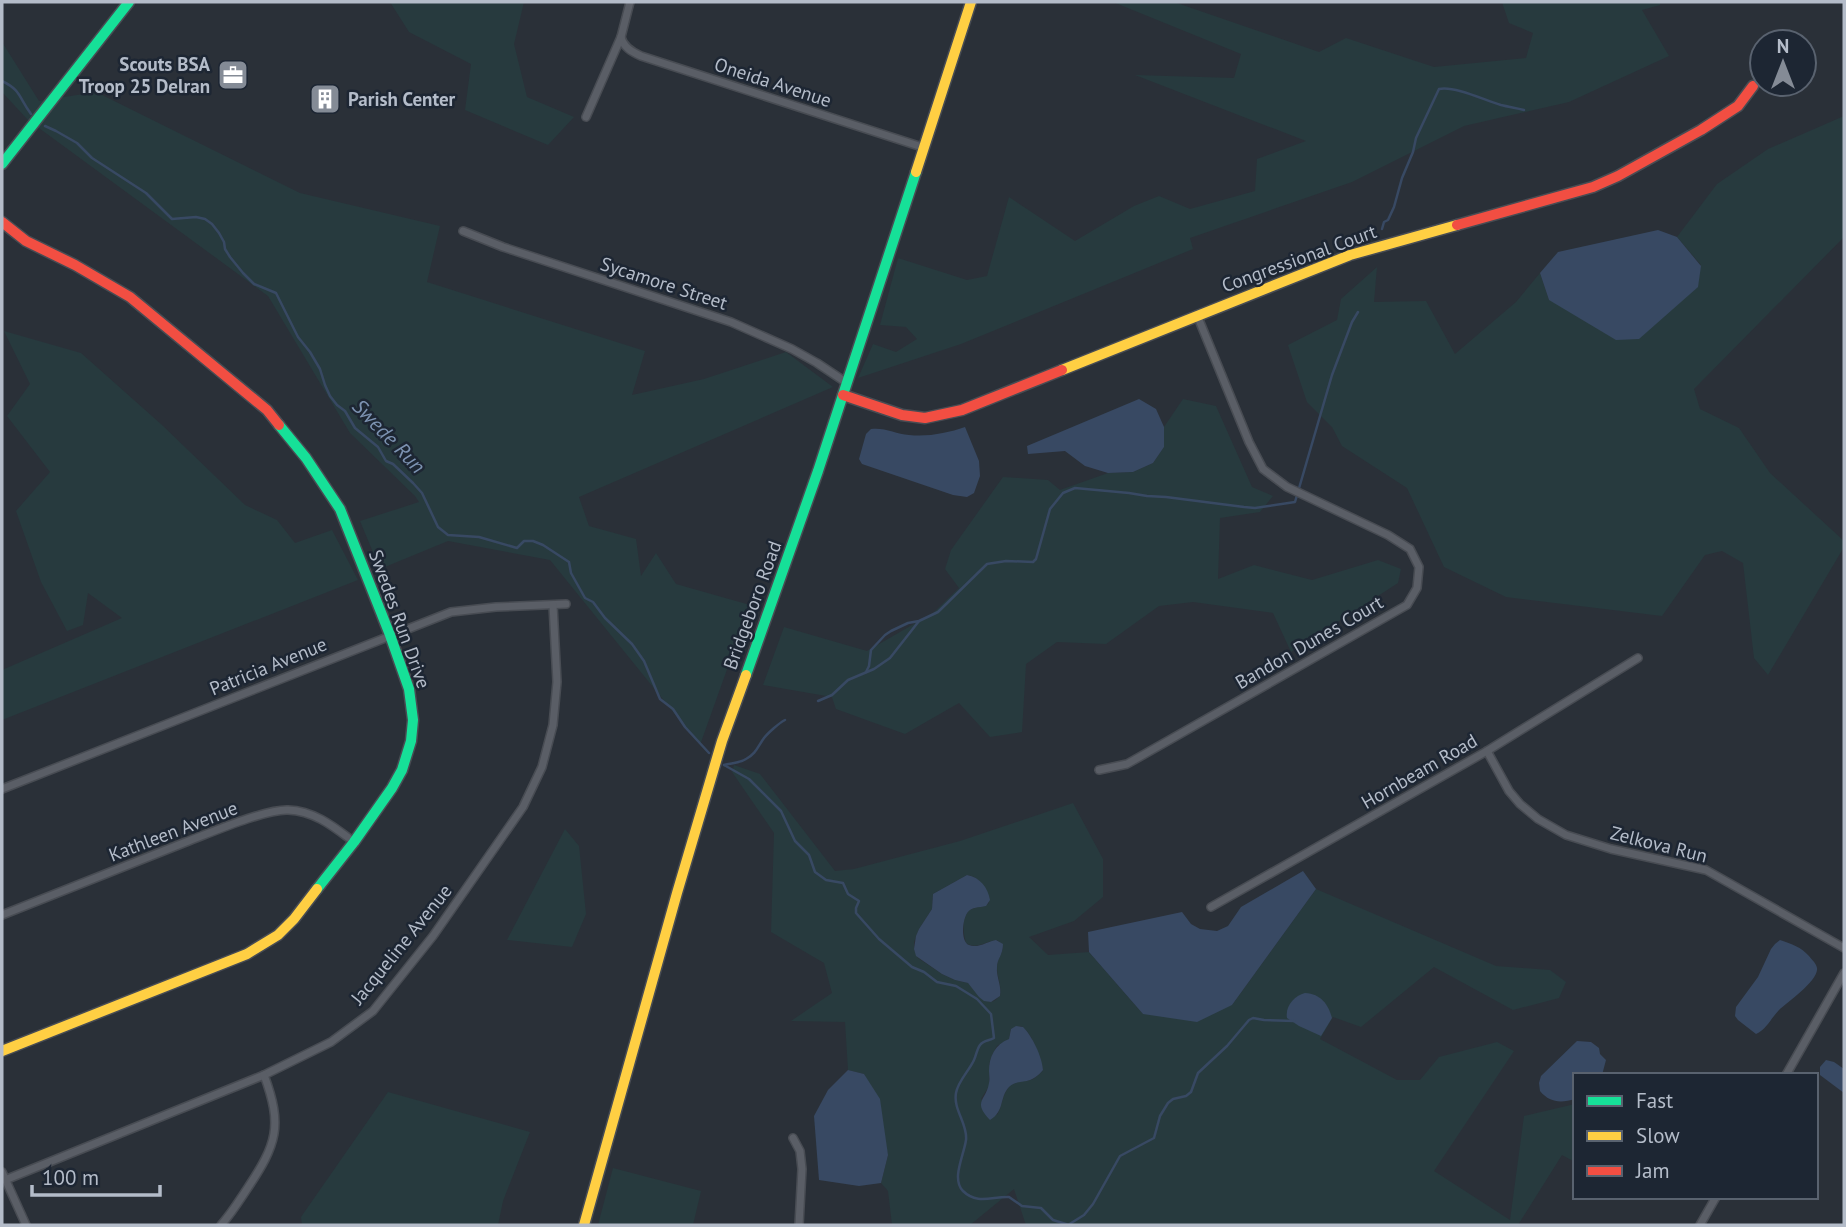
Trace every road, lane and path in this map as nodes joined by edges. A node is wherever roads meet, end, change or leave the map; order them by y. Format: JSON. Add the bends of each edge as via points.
{"nodes":[{"id":1,"x":129,"y":2,"type":"edge"},
{"id":2,"x":629,"y":2,"type":"edge"},
{"id":3,"x":971,"y":2,"type":"edge"},
{"id":4,"x":621,"y":37,"type":"junction"},
{"id":5,"x":1748,"y":93,"type":"edge"},
{"id":6,"x":586,"y":117,"type":"dead end"},
{"id":7,"x":922,"y":147,"type":"junction"},
{"id":8,"x":3,"y":161,"type":"edge"},
{"id":9,"x":2,"y":222,"type":"edge"},
{"id":10,"x":463,"y":231,"type":"dead end"},
{"id":11,"x":1197,"y":315,"type":"junction"},
{"id":12,"x":847,"y":383,"type":"junction"},
{"id":13,"x":843,"y":395,"type":"junction"},
{"id":14,"x":566,"y":604,"type":"dead end"},
{"id":15,"x":554,"y":605,"type":"junction"},
{"id":16,"x":390,"y":635,"type":"junction"},
{"id":17,"x":1638,"y":657,"type":"dead end"},
{"id":18,"x":1487,"y":751,"type":"junction"},
{"id":19,"x":1098,"y":770,"type":"dead end"},
{"id":20,"x":2,"y":789,"type":"edge"},
{"id":21,"x":354,"y":842,"type":"junction"},
{"id":22,"x":1211,"y":907,"type":"dead end"},
{"id":23,"x":2,"y":915,"type":"edge"},
{"id":24,"x":1844,"y":948,"type":"edge"},
{"id":25,"x":1844,"y":974,"type":"edge"},
{"id":26,"x":2,"y":1051,"type":"edge"},
{"id":27,"x":1787,"y":1073,"type":"edge"},
{"id":28,"x":264,"y":1075,"type":"junction"},
{"id":29,"x":793,"y":1138,"type":"dead end"},
{"id":30,"x":4,"y":1176,"type":"edge"},
{"id":31,"x":1715,"y":1199,"type":"edge"},
{"id":32,"x":26,"y":1225,"type":"edge"},
{"id":33,"x":221,"y":1225,"type":"edge"},
{"id":34,"x":584,"y":1225,"type":"edge"},
{"id":35,"x":799,"y":1225,"type":"edge"},
{"id":36,"x":1700,"y":1225,"type":"edge"}],
"edges":[{"from":1,"to":8,"type":"street"},
{"from":2,"to":4,"type":"street"},
{"from":3,"to":7,"type":"street","name":"Bridgeboro Road"},
{"from":4,"to":6,"type":"street"},
{"from":4,"to":7,"type":"street","name":"Oneida Avenue","via":[[625,46],[641,56]]},
{"from":5,"to":11,"type":"street","name":"Congressional Court","via":[[1738,106],[1701,130],[1593,187],[1350,255]]},
{"from":7,"to":12,"type":"street","name":"Bridgeboro Road"},
{"from":9,"to":16,"type":"street","name":"Swedes Run Drive","via":[[130,297],[267,410],[341,509]]},
{"from":10,"to":12,"type":"street","name":"Sycamore Street","via":[[732,322],[792,349]]},
{"from":11,"to":13,"type":"street","name":"Congressional Court","via":[[962,410],[925,418]]},
{"from":11,"to":19,"type":"street","name":"Bandon Dunes Court","via":[[1263,469],[1287,487],[1410,549],[1419,567],[1416,588],[1407,605],[1127,764]]},
{"from":12,"to":13,"type":"street","name":"Bridgeboro Road"},
{"from":13,"to":34,"type":"street","name":"Bridgeboro Road","via":[[722,741]]},
{"from":14,"to":15,"type":"street","name":"Patricia Avenue"},
{"from":15,"to":16,"type":"street","name":"Patricia Avenue","via":[[451,612]]},
{"from":15,"to":28,"type":"street","name":"Jacqueline Avenue","via":[[553,725],[542,767],[523,807],[433,936],[373,1011],[331,1042]]},
{"from":16,"to":20,"type":"street","name":"Patricia Avenue"},
{"from":16,"to":21,"type":"street","name":"Swedes Run Drive","via":[[409,689],[411,741],[392,788]]},
{"from":17,"to":18,"type":"street","name":"Hornbeam Road"},
{"from":18,"to":22,"type":"street","name":"Hornbeam Road"},
{"from":18,"to":24,"type":"street","name":"Zelkova Run","via":[[1509,790],[1538,820],[1611,849],[1706,870]]},
{"from":21,"to":23,"type":"street","name":"Kathleen Avenue","via":[[323,820],[286,810],[209,833]]},
{"from":21,"to":26,"type":"street","name":"Swedes Run Drive","via":[[294,919],[247,954]]},
{"from":25,"to":27,"type":"street"},
{"from":28,"to":30,"type":"street","name":"Jacqueline Avenue"},
{"from":28,"to":33,"type":"street","via":[[275,1112],[272,1146]]},
{"from":29,"to":35,"type":"street","via":[[802,1169]]},
{"from":30,"to":32,"type":"street"},
{"from":31,"to":36,"type":"street"}]}
